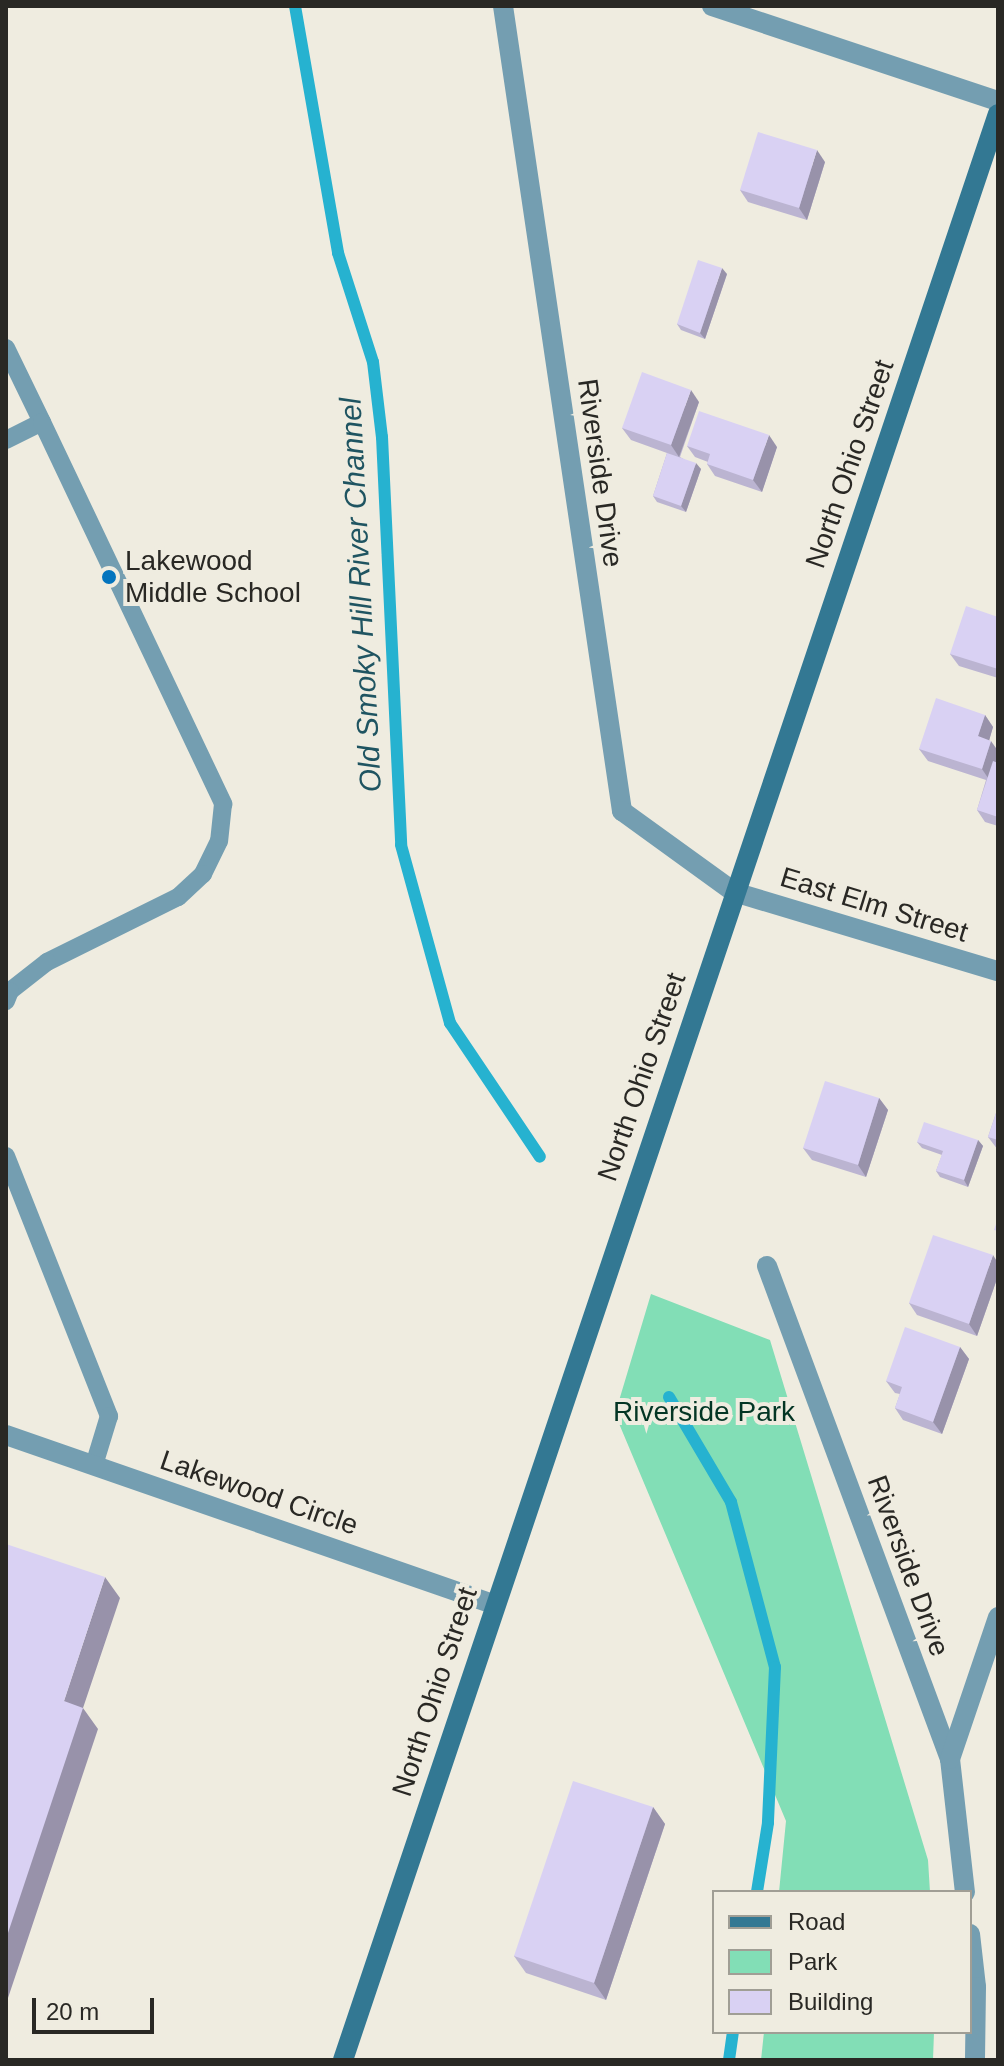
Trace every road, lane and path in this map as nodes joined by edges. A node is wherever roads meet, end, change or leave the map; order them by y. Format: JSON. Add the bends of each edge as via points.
{"nodes":[{"id":1,"x":503,"y":6,"type":"edge"},
{"id":2,"x":712,"y":6,"type":"edge"},
{"id":3,"x":998,"y":101,"type":"edge"},
{"id":4,"x":998,"y":114,"type":"edge"},
{"id":5,"x":6,"y":348,"type":"edge"},
{"id":6,"x":42,"y":422,"type":"junction"},
{"id":7,"x":6,"y":440,"type":"edge"},
{"id":8,"x":734,"y":892,"type":"junction"},
{"id":9,"x":998,"y":971,"type":"edge"},
{"id":10,"x":6,"y":1001,"type":"edge"},
{"id":11,"x":6,"y":1156,"type":"edge"},
{"id":12,"x":767,"y":1266,"type":"dead end"},
{"id":13,"x":6,"y":1435,"type":"edge"},
{"id":14,"x":94,"y":1465,"type":"junction"},
{"id":15,"x":493,"y":1604,"type":"junction"},
{"id":16,"x":998,"y":1617,"type":"edge"},
{"id":17,"x":950,"y":1759,"type":"junction"},
{"id":18,"x":965,"y":1890,"type":"edge"},
{"id":19,"x":972,"y":1952,"type":"edge"},
{"id":20,"x":343,"y":2060,"type":"edge"},
{"id":21,"x":975,"y":2060,"type":"edge"}],
"edges":[{"from":1,"to":8,"type":"street","name":"Riverside Drive","via":[[622,811]]},
{"from":2,"to":3,"type":"street"},
{"from":4,"to":8,"type":"main road","name":"North Ohio Street"},
{"from":5,"to":6,"type":"lane"},
{"from":6,"to":7,"type":"lane"},
{"from":6,"to":10,"type":"lane","via":[[223,804],[219,841],[203,874],[186,889],[47,962],[10,991]]},
{"from":8,"to":9,"type":"street","name":"East Elm Street"},
{"from":8,"to":15,"type":"main road","name":"North Ohio Street"},
{"from":11,"to":14,"type":"lane","via":[[109,1416]]},
{"from":12,"to":17,"type":"street","name":"Riverside Drive"},
{"from":13,"to":14,"type":"street","name":"Lakewood Circle"},
{"from":14,"to":15,"type":"street","name":"Lakewood Circle"},
{"from":15,"to":20,"type":"main road","name":"North Ohio Street"},
{"from":16,"to":17,"type":"street"},
{"from":17,"to":18,"type":"street","name":"Riverside Drive"},
{"from":19,"to":21,"type":"street"}]}
